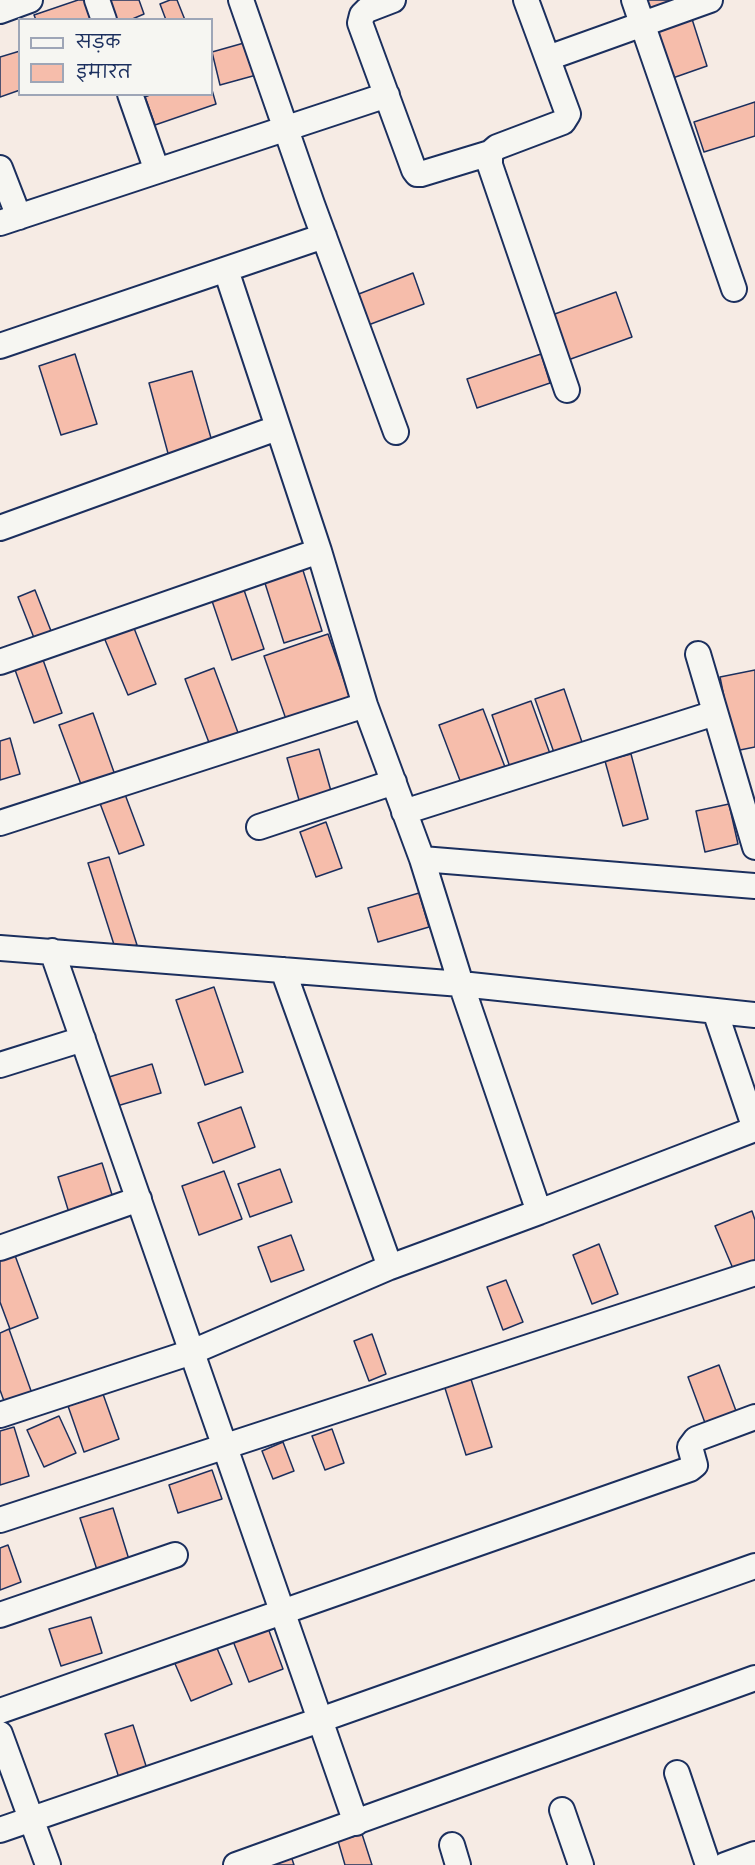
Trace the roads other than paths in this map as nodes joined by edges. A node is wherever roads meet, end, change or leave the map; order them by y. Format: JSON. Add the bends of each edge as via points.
{"nodes":[{"id":1,"x":30,"y":0,"type":"edge"},
{"id":2,"x":97,"y":0,"type":"edge"},
{"id":3,"x":241,"y":0,"type":"edge"},
{"id":4,"x":393,"y":0,"type":"edge"},
{"id":5,"x":526,"y":0,"type":"edge"},
{"id":6,"x":634,"y":0,"type":"edge"},
{"id":7,"x":710,"y":0,"type":"edge"},
{"id":8,"x":0,"y":11,"type":"edge"},
{"id":9,"x":103,"y":18,"type":"edge"},
{"id":10,"x":642,"y":24,"type":"junction"},
{"id":11,"x":548,"y":58,"type":"junction"},
{"id":12,"x":387,"y":95,"type":"junction"},
{"id":13,"x":131,"y":96,"type":"edge"},
{"id":14,"x":286,"y":128,"type":"junction"},
{"id":15,"x":490,"y":153,"type":"junction"},
{"id":16,"x":0,"y":168,"type":"edge"},
{"id":17,"x":157,"y":171,"type":"junction"},
{"id":18,"x":9,"y":220,"type":"edge"},
{"id":19,"x":324,"y":236,"type":"junction"},
{"id":20,"x":226,"y":270,"type":"junction"},
{"id":21,"x":734,"y":289,"type":"dead end"},
{"id":22,"x":0,"y":346,"type":"edge"},
{"id":23,"x":567,"y":390,"type":"dead end"},
{"id":24,"x":277,"y":428,"type":"junction"},
{"id":25,"x":396,"y":432,"type":"dead end"},
{"id":26,"x":0,"y":528,"type":"edge"},
{"id":27,"x":319,"y":551,"type":"junction"},
{"id":28,"x":698,"y":654,"type":"dead end"},
{"id":29,"x":0,"y":662,"type":"edge"},
{"id":30,"x":365,"y":705,"type":"junction"},
{"id":31,"x":715,"y":713,"type":"junction"},
{"id":32,"x":394,"y":782,"type":"junction"},
{"id":33,"x":404,"y":812,"type":"junction"},
{"id":34,"x":0,"y":823,"type":"edge"},
{"id":35,"x":258,"y":827,"type":"dead end"},
{"id":36,"x":755,"y":847,"type":"edge"},
{"id":37,"x":422,"y":859,"type":"junction"},
{"id":38,"x":755,"y":886,"type":"edge"},
{"id":39,"x":0,"y":948,"type":"edge"},
{"id":40,"x":52,"y":951,"type":"junction"},
{"id":41,"x":283,"y":970,"type":"junction"},
{"id":42,"x":461,"y":984,"type":"junction"},
{"id":43,"x":715,"y":1011,"type":"junction"},
{"id":44,"x":755,"y":1015,"type":"edge"},
{"id":45,"x":83,"y":1039,"type":"junction"},
{"id":46,"x":0,"y":1065,"type":"edge"},
{"id":47,"x":755,"y":1129,"type":"edge"},
{"id":48,"x":139,"y":1199,"type":"junction"},
{"id":49,"x":538,"y":1212,"type":"junction"},
{"id":50,"x":0,"y":1248,"type":"edge"},
{"id":51,"x":390,"y":1267,"type":"junction"},
{"id":52,"x":755,"y":1273,"type":"edge"},
{"id":53,"x":192,"y":1352,"type":"junction"},
{"id":54,"x":0,"y":1416,"type":"edge"},
{"id":55,"x":755,"y":1417,"type":"edge"},
{"id":56,"x":224,"y":1445,"type":"junction"},
{"id":57,"x":0,"y":1520,"type":"edge"},
{"id":58,"x":175,"y":1555,"type":"dead end"},
{"id":59,"x":755,"y":1566,"type":"edge"},
{"id":60,"x":282,"y":1611,"type":"junction"},
{"id":61,"x":0,"y":1615,"type":"edge"},
{"id":62,"x":755,"y":1678,"type":"edge"},
{"id":63,"x":0,"y":1711,"type":"edge"},
{"id":64,"x":320,"y":1720,"type":"junction"},
{"id":65,"x":0,"y":1734,"type":"edge"},
{"id":66,"x":677,"y":1773,"type":"dead end"},
{"id":67,"x":562,"y":1810,"type":"dead end"},
{"id":68,"x":31,"y":1819,"type":"junction"},
{"id":69,"x":356,"y":1823,"type":"junction"},
{"id":70,"x":0,"y":1830,"type":"edge"},
{"id":71,"x":755,"y":1854,"type":"edge"},
{"id":72,"x":48,"y":1865,"type":"edge"},
{"id":73,"x":236,"y":1865,"type":"edge"},
{"id":74,"x":581,"y":1865,"type":"edge"},
{"id":75,"x":708,"y":1865,"type":"edge"},
{"id":76,"x":725,"y":1865,"type":"edge"}],
"edges":[{"from":1,"to":8,"type":"street"},
{"from":2,"to":9,"type":"street"},
{"from":3,"to":14,"type":"street"},
{"from":4,"to":12,"type":"street","via":[[367,10],[360,23]]},
{"from":5,"to":11,"type":"street"},
{"from":6,"to":10,"type":"street"},
{"from":7,"to":10,"type":"street"},
{"from":10,"to":11,"type":"street"},
{"from":10,"to":21,"type":"street"},
{"from":11,"to":15,"type":"street","via":[[567,118]]},
{"from":12,"to":14,"type":"street"},
{"from":12,"to":15,"type":"street","via":[[417,174]]},
{"from":13,"to":17,"type":"street"},
{"from":14,"to":17,"type":"street"},
{"from":14,"to":19,"type":"street"},
{"from":15,"to":23,"type":"street","via":[[490,165]]},
{"from":16,"to":18,"type":"street"},
{"from":17,"to":18,"type":"street"},
{"from":19,"to":20,"type":"street"},
{"from":19,"to":25,"type":"street"},
{"from":20,"to":22,"type":"street"},
{"from":20,"to":24,"type":"street"},
{"from":24,"to":26,"type":"street"},
{"from":24,"to":27,"type":"street"},
{"from":27,"to":29,"type":"street"},
{"from":27,"to":30,"type":"street"},
{"from":28,"to":31,"type":"street"},
{"from":30,"to":32,"type":"street"},
{"from":30,"to":34,"type":"street"},
{"from":31,"to":33,"type":"street"},
{"from":31,"to":36,"type":"street"},
{"from":32,"to":33,"type":"street"},
{"from":32,"to":35,"type":"street"},
{"from":33,"to":37,"type":"street"},
{"from":37,"to":38,"type":"street"},
{"from":37,"to":42,"type":"street"},
{"from":39,"to":40,"type":"street"},
{"from":40,"to":41,"type":"street"},
{"from":40,"to":45,"type":"street"},
{"from":41,"to":42,"type":"street"},
{"from":41,"to":51,"type":"street"},
{"from":42,"to":43,"type":"street"},
{"from":42,"to":49,"type":"street"},
{"from":43,"to":44,"type":"street"},
{"from":43,"to":47,"type":"street"},
{"from":45,"to":46,"type":"street"},
{"from":45,"to":48,"type":"street"},
{"from":47,"to":49,"type":"street"},
{"from":48,"to":50,"type":"street"},
{"from":48,"to":53,"type":"street"},
{"from":49,"to":51,"type":"street"},
{"from":51,"to":53,"type":"street"},
{"from":52,"to":56,"type":"street"},
{"from":53,"to":54,"type":"street"},
{"from":53,"to":56,"type":"street"},
{"from":55,"to":60,"type":"street","via":[[696,1439],[690,1447],[695,1465],[690,1469]]},
{"from":56,"to":57,"type":"street"},
{"from":56,"to":60,"type":"street"},
{"from":58,"to":61,"type":"street"},
{"from":59,"to":64,"type":"street"},
{"from":60,"to":63,"type":"street"},
{"from":60,"to":64,"type":"street"},
{"from":62,"to":69,"type":"street"},
{"from":64,"to":68,"type":"street"},
{"from":64,"to":69,"type":"street"},
{"from":65,"to":68,"type":"street"},
{"from":66,"to":75,"type":"street"},
{"from":67,"to":74,"type":"street"},
{"from":68,"to":70,"type":"street"},
{"from":68,"to":72,"type":"street"},
{"from":69,"to":73,"type":"street"},
{"from":71,"to":76,"type":"street"}]}
